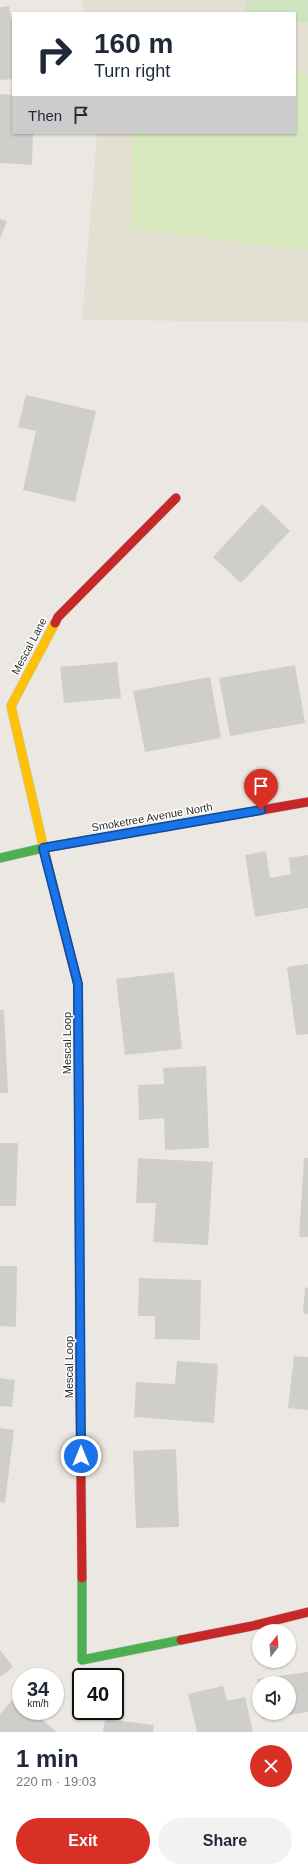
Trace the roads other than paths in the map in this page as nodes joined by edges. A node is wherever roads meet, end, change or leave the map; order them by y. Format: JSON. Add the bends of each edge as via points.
{"nodes":[{"id":1,"x":176,"y":498,"type":"dead end"},
{"id":2,"x":308,"y":802,"type":"edge"},
{"id":3,"x":43,"y":848,"type":"junction"},
{"id":4,"x":0,"y":858,"type":"edge"},
{"id":5,"x":308,"y":1612,"type":"edge"}],
"edges":[{"from":1,"to":3,"type":"street","name":"Mescal Lane","via":[[58,617],[11,706]]},
{"from":2,"to":3,"type":"street","name":"Smoketree Avenue North"},
{"from":3,"to":4,"type":"street","name":"Smoketree Avenue North"},
{"from":3,"to":5,"type":"street","name":"Mescal Loop","via":[[78,984],[82,1660],[252,1626]]}]}
